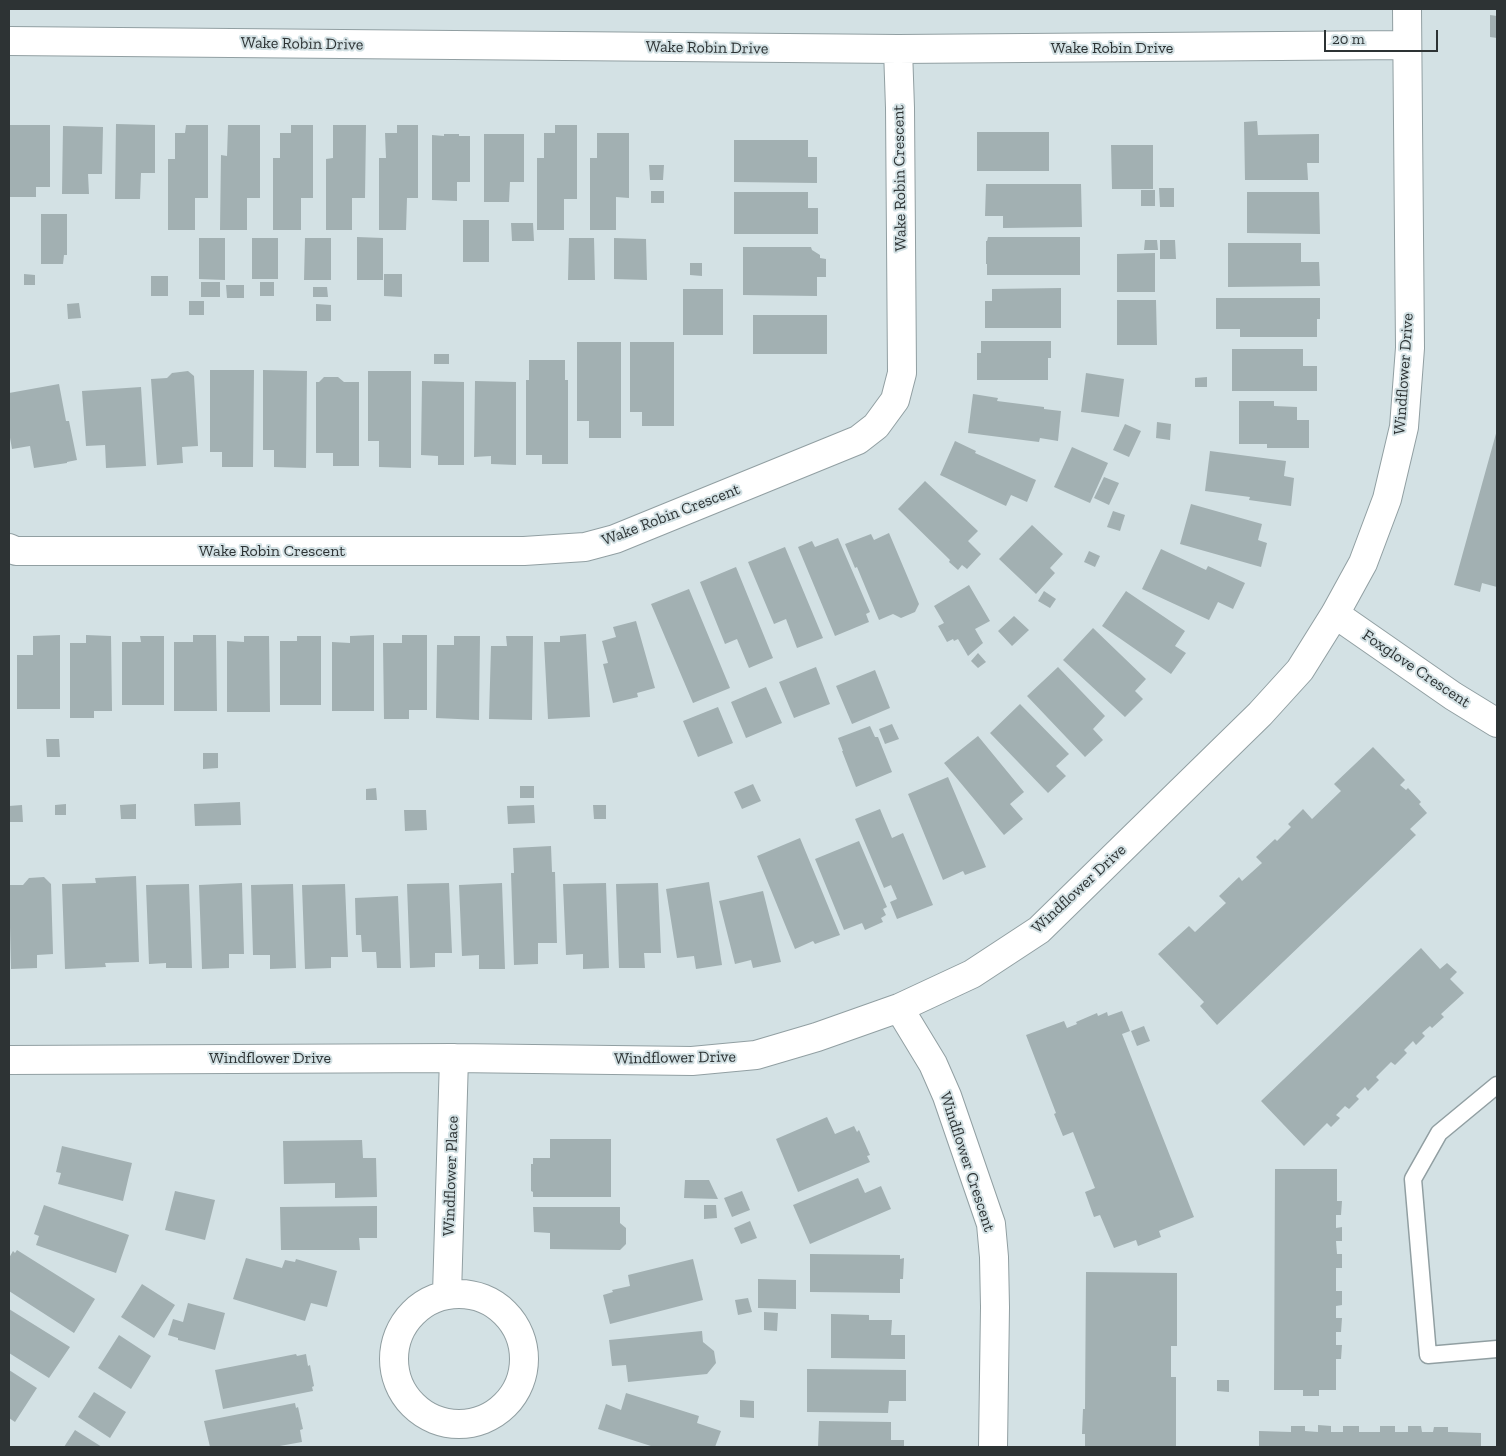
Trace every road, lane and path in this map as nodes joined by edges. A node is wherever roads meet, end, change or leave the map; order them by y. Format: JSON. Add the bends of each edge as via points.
{"nodes":[{"id":1,"x":1407,"y":9,"type":"edge"},
{"id":2,"x":9,"y":41,"type":"edge"},
{"id":3,"x":1406,"y":45,"type":"junction"},
{"id":4,"x":898,"y":50,"type":"junction"},
{"id":5,"x":9,"y":548,"type":"edge"},
{"id":6,"x":1335,"y":614,"type":"junction"},
{"id":7,"x":1497,"y":723,"type":"edge"},
{"id":8,"x":900,"y":1008,"type":"junction"},
{"id":9,"x":454,"y":1058,"type":"junction"},
{"id":10,"x":9,"y":1060,"type":"edge"},
{"id":11,"x":1497,"y":1085,"type":"edge"},
{"id":12,"x":447,"y":1294,"type":"junction"},
{"id":13,"x":1497,"y":1349,"type":"edge"},
{"id":14,"x":994,"y":1447,"type":"edge"}],
"edges":[{"from":1,"to":3,"type":"street","name":"Windflower Drive"},
{"from":2,"to":4,"type":"street","name":"Wake Robin Drive"},
{"from":3,"to":4,"type":"street","name":"Wake Robin Drive"},
{"from":3,"to":6,"type":"street","name":"Windflower Drive","via":[[1410,348],[1404,427],[1387,499],[1363,563]]},
{"from":4,"to":5,"type":"street","name":"Wake Robin Crescent","via":[[902,373],[896,400],[876,426],[858,440],[615,540],[584,547],[524,551]]},
{"from":6,"to":7,"type":"street","name":"Foxglove Crescent"},
{"from":6,"to":8,"type":"street","name":"Windflower Drive","via":[[1300,670],[1260,714],[1039,930],[972,974]]},
{"from":8,"to":9,"type":"street","name":"Windflower Drive","via":[[756,1055],[692,1061]]},
{"from":8,"to":14,"type":"street","name":"Windflower Crescent","via":[[940,1080],[991,1224],[995,1307]]},
{"from":9,"to":10,"type":"street","name":"Windflower Drive"},
{"from":9,"to":12,"type":"street","name":"Windflower Place"},
{"from":11,"to":13,"type":"lane","via":[[1439,1133],[1413,1179],[1428,1354]]},
{"from":12,"to":12,"type":"street","via":[[425,1302],[408,1317],[397,1337],[393,1360],[397,1382],[409,1402],[427,1416],[448,1424],[471,1424],[491,1417],[507,1405],[519,1388],[525,1368],[524,1347],[518,1327],[505,1311],[488,1299],[468,1294]]}]}
